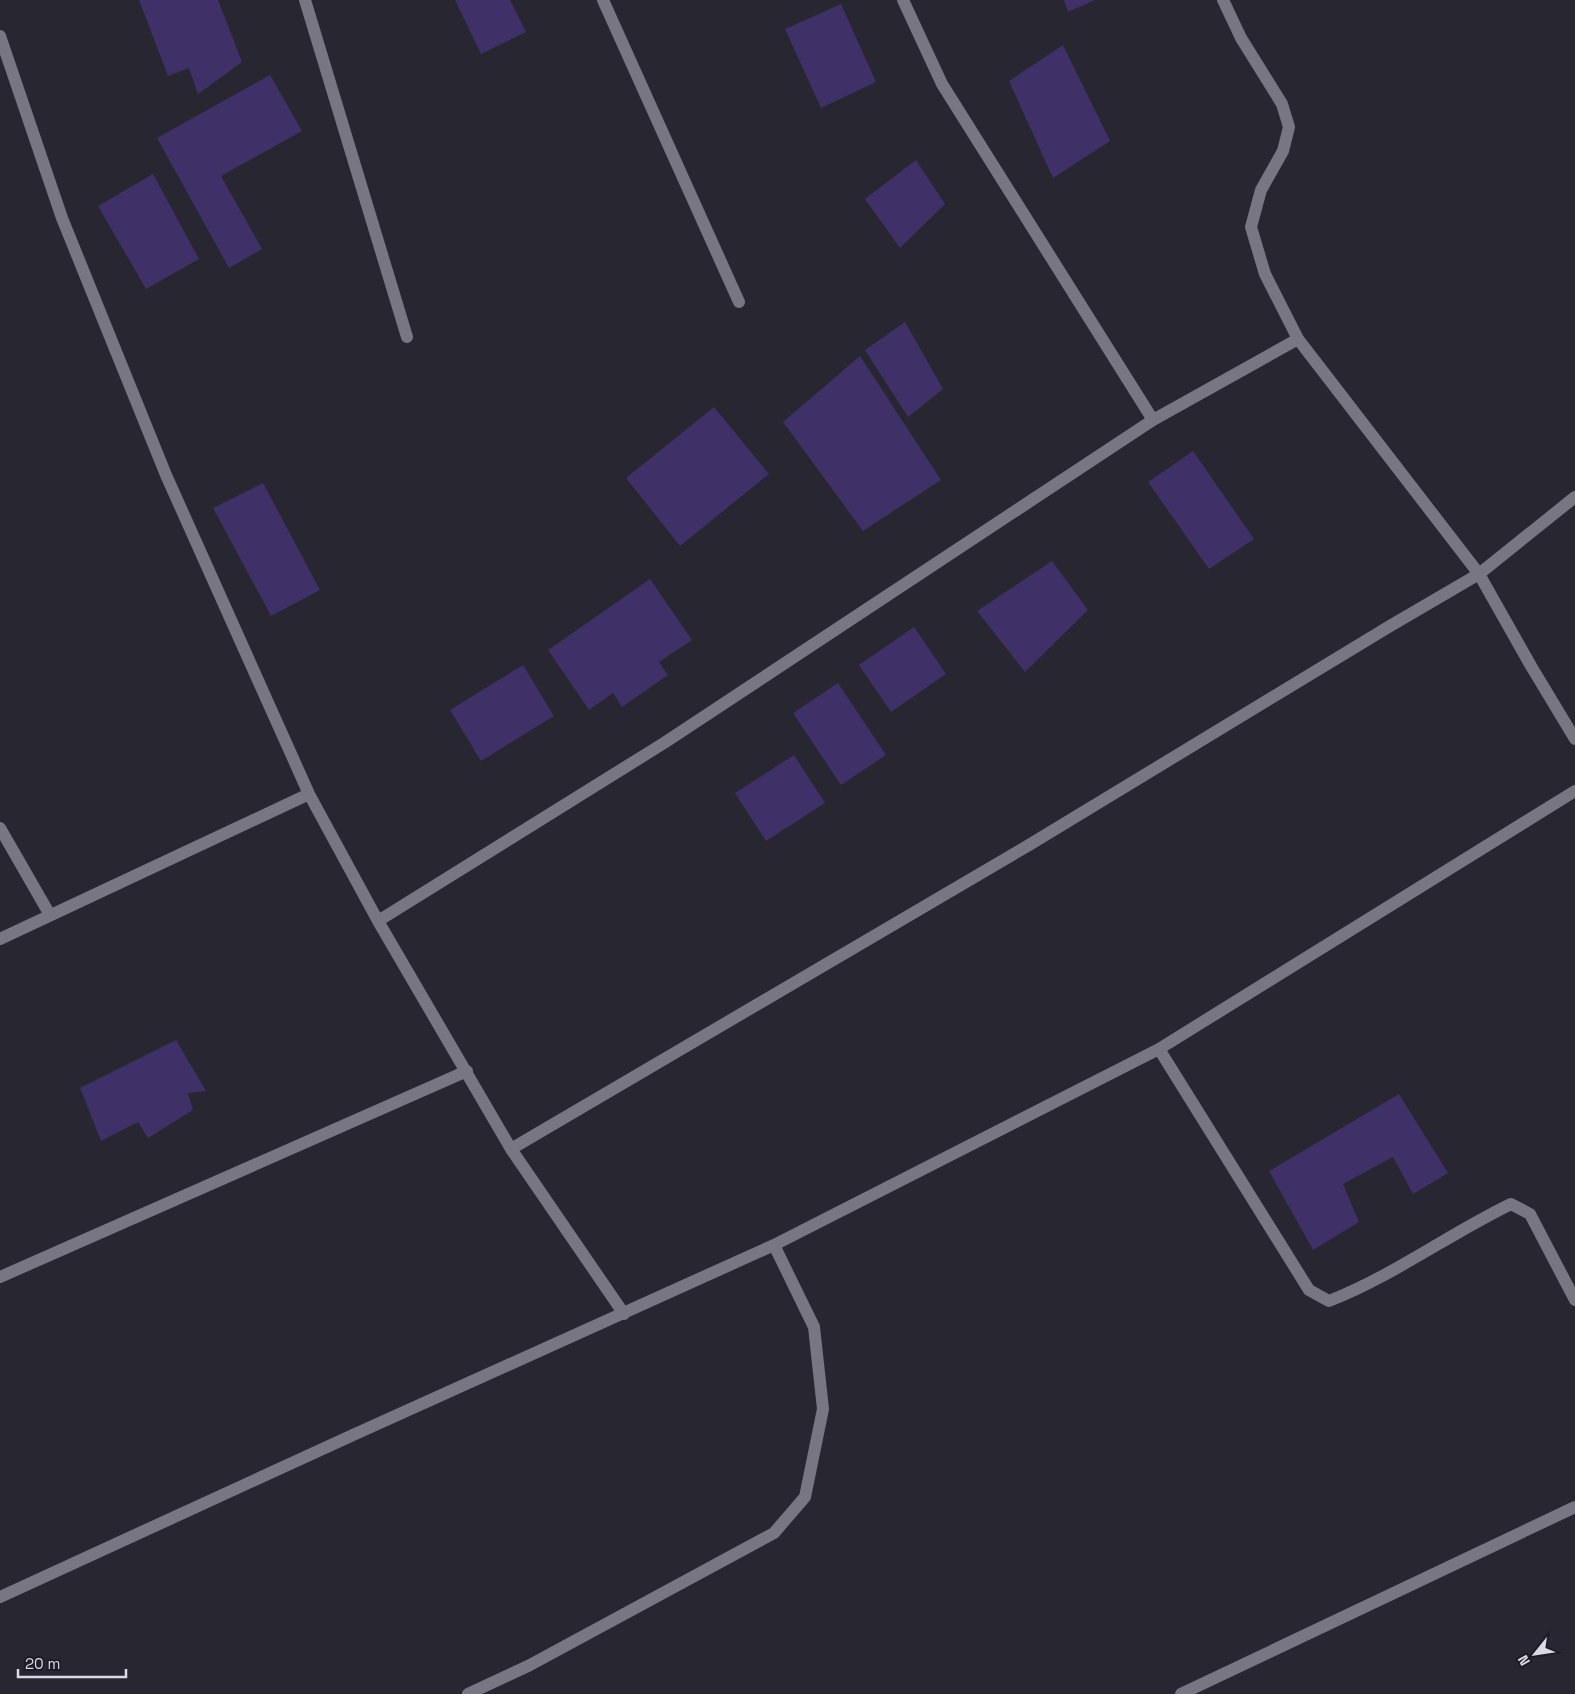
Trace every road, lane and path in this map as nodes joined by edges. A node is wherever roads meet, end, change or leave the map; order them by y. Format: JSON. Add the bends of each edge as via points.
{"nodes":[{"id":1,"x":305,"y":0,"type":"edge"},
{"id":2,"x":603,"y":0,"type":"edge"},
{"id":3,"x":903,"y":0,"type":"edge"},
{"id":4,"x":1223,"y":0,"type":"edge"},
{"id":5,"x":0,"y":36,"type":"edge"},
{"id":6,"x":739,"y":302,"type":"dead end"},
{"id":7,"x":407,"y":337,"type":"dead end"},
{"id":8,"x":1298,"y":339,"type":"junction"},
{"id":9,"x":1153,"y":420,"type":"junction"},
{"id":10,"x":1575,"y":497,"type":"edge"},
{"id":11,"x":1479,"y":574,"type":"junction"},
{"id":12,"x":1575,"y":739,"type":"edge"},
{"id":13,"x":1575,"y":791,"type":"edge"},
{"id":14,"x":309,"y":794,"type":"junction"},
{"id":15,"x":0,"y":828,"type":"edge"},
{"id":16,"x":50,"y":915,"type":"junction"},
{"id":17,"x":378,"y":921,"type":"junction"},
{"id":18,"x":0,"y":938,"type":"edge"},
{"id":19,"x":1159,"y":1049,"type":"junction"},
{"id":20,"x":467,"y":1071,"type":"junction"},
{"id":21,"x":511,"y":1150,"type":"junction"},
{"id":22,"x":774,"y":1245,"type":"junction"},
{"id":23,"x":0,"y":1277,"type":"edge"},
{"id":24,"x":1575,"y":1300,"type":"edge"},
{"id":25,"x":624,"y":1314,"type":"junction"},
{"id":26,"x":1575,"y":1506,"type":"edge"},
{"id":27,"x":0,"y":1597,"type":"edge"},
{"id":28,"x":468,"y":1694,"type":"edge"},
{"id":29,"x":1181,"y":1694,"type":"edge"}],
"edges":[{"from":1,"to":7,"type":"street"},
{"from":2,"to":6,"type":"street"},
{"from":3,"to":9,"type":"street","via":[[942,84]]},
{"from":4,"to":8,"type":"street","via":[[1240,38],[1282,104],[1289,127],[1283,151],[1261,190],[1251,227],[1265,274]]},
{"from":5,"to":14,"type":"street","via":[[62,218],[166,476]]},
{"from":8,"to":9,"type":"street"},
{"from":8,"to":11,"type":"street"},
{"from":9,"to":17,"type":"street","via":[[664,743]]},
{"from":10,"to":11,"type":"street"},
{"from":11,"to":12,"type":"street"},
{"from":11,"to":21,"type":"street","via":[[1029,845]]},
{"from":13,"to":19,"type":"street"},
{"from":14,"to":16,"type":"street"},
{"from":14,"to":17,"type":"street"},
{"from":15,"to":16,"type":"street"},
{"from":16,"to":18,"type":"street"},
{"from":17,"to":20,"type":"street"},
{"from":19,"to":22,"type":"street"},
{"from":19,"to":24,"type":"street","via":[[1309,1290],[1329,1301],[1358,1289],[1511,1204],[1530,1214]]},
{"from":20,"to":21,"type":"street"},
{"from":20,"to":23,"type":"street"},
{"from":21,"to":25,"type":"street"},
{"from":22,"to":25,"type":"street"},
{"from":22,"to":28,"type":"street","via":[[814,1327],[823,1409],[805,1496],[774,1532],[530,1666]]},
{"from":25,"to":27,"type":"street","via":[[353,1434]]},
{"from":26,"to":29,"type":"street"}]}
